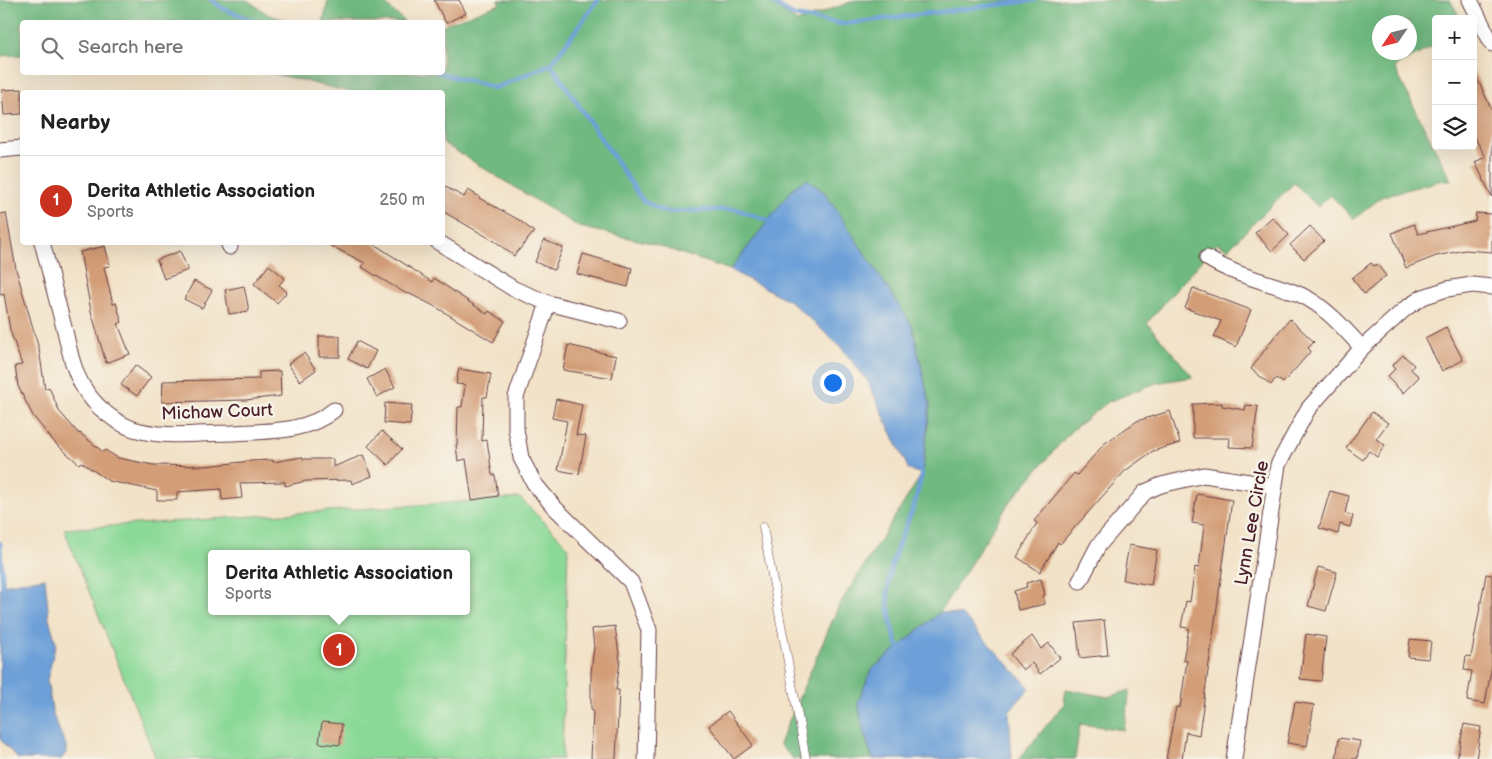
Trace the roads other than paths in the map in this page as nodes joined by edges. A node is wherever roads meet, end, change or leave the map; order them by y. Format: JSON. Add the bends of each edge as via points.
{"nodes":[{"id":1,"x":1470,"y":0,"type":"edge"},
{"id":2,"x":1492,"y":44,"type":"edge"},
{"id":3,"x":0,"y":150,"type":"edge"},
{"id":4,"x":20,"y":150,"type":"edge"},
{"id":5,"x":43,"y":245,"type":"edge"},
{"id":6,"x":443,"y":245,"type":"edge"},
{"id":7,"x":1207,"y":258,"type":"dead end"},
{"id":8,"x":1492,"y":287,"type":"edge"},
{"id":9,"x":548,"y":303,"type":"junction"},
{"id":10,"x":619,"y":322,"type":"dead end"},
{"id":11,"x":1362,"y":348,"type":"junction"},
{"id":12,"x":334,"y":410,"type":"dead end"},
{"id":13,"x":1275,"y":486,"type":"junction"},
{"id":14,"x":763,"y":527,"type":"dead end"},
{"id":15,"x":1080,"y":581,"type":"dead end"},
{"id":16,"x":646,"y":759,"type":"edge"},
{"id":17,"x":806,"y":759,"type":"edge"},
{"id":18,"x":1234,"y":759,"type":"edge"}],
"edges":[{"from":1,"to":2,"type":"street"},
{"from":3,"to":4,"type":"street"},
{"from":5,"to":12,"type":"street","name":"Michaw Court","via":[[73,364],[94,402],[115,420],[140,431],[170,434],[261,432],[307,426]]},
{"from":6,"to":9,"type":"street","via":[[514,289]]},
{"from":7,"to":11,"type":"street","via":[[1226,270],[1302,295],[1334,319]]},
{"from":8,"to":11,"type":"street","name":"Lynn Lee Circle","via":[[1472,285],[1423,297]]},
{"from":9,"to":10,"type":"street"},
{"from":9,"to":16,"type":"street","via":[[516,396],[516,429],[521,458],[534,483],[554,508],[631,582],[649,630]]},
{"from":11,"to":13,"type":"street","name":"Lynn Lee Circle","via":[[1308,409],[1278,464]]},
{"from":13,"to":15,"type":"street","via":[[1204,475],[1145,492],[1098,546]]},
{"from":13,"to":18,"type":"street","name":"Lynn Lee Circle"},
{"from":14,"to":17,"type":"lane"}]}
